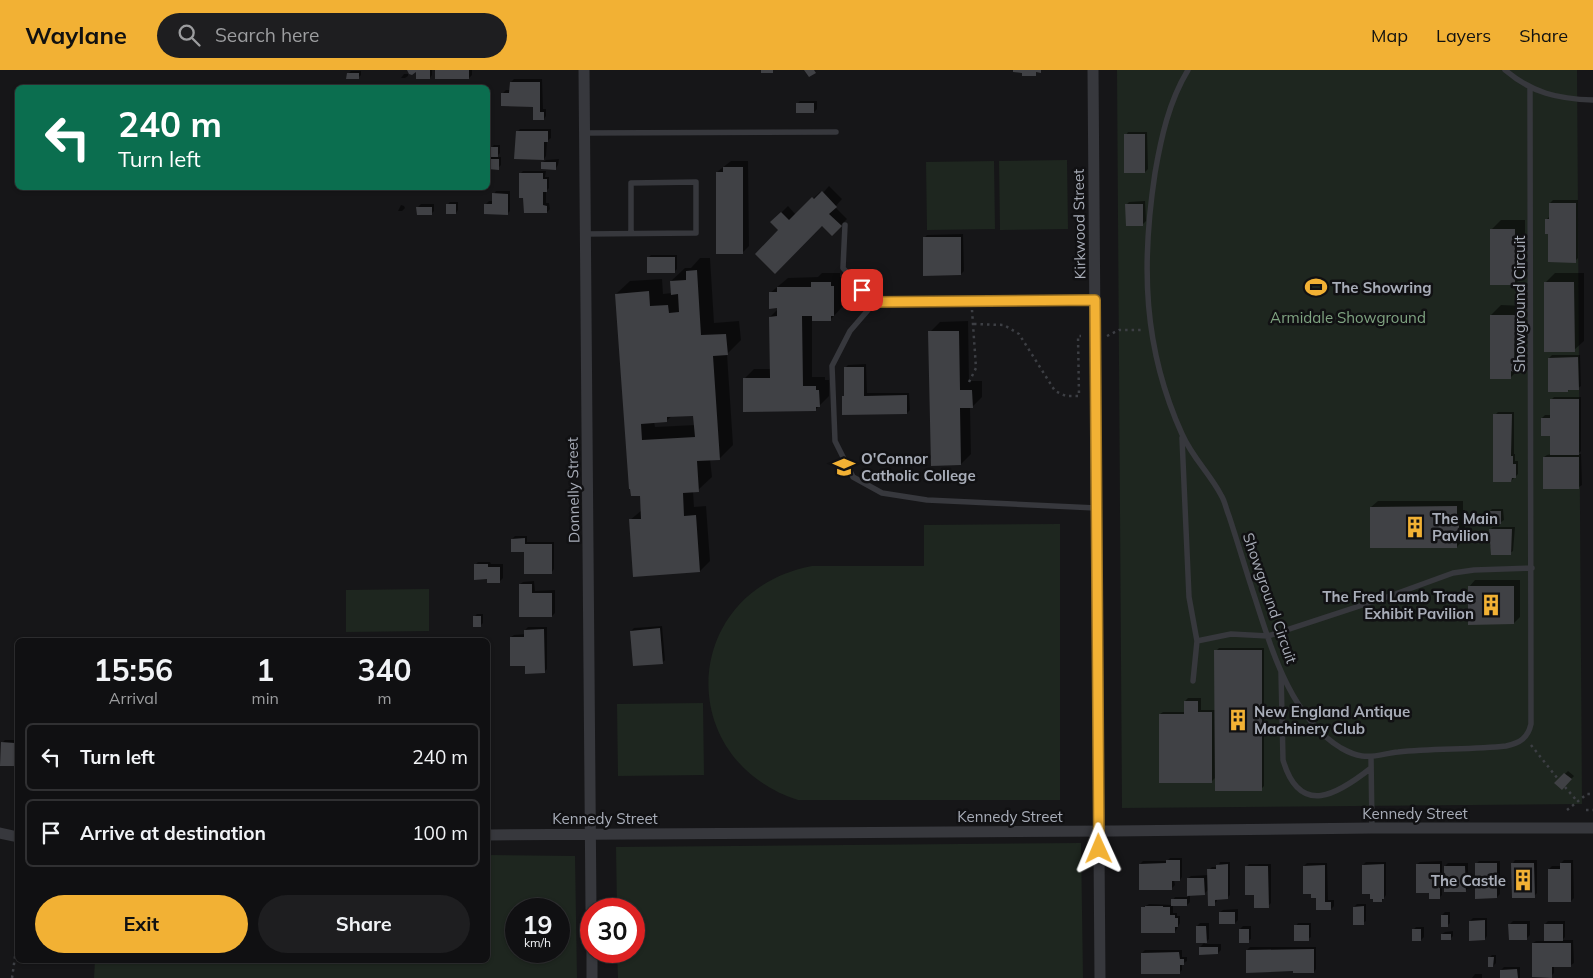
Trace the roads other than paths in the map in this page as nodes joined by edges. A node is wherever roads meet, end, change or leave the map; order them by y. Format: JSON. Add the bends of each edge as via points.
{"nodes":[{"id":1,"x":584,"y":70,"type":"edge"},
{"id":2,"x":1093,"y":70,"type":"edge"},
{"id":3,"x":1188,"y":70,"type":"edge"},
{"id":4,"x":1505,"y":70,"type":"edge"},
{"id":5,"x":1530,"y":88,"type":"junction"},
{"id":6,"x":1593,"y":100,"type":"edge"},
{"id":7,"x":836,"y":132,"type":"dead end"},
{"id":8,"x":584,"y":133,"type":"junction"},
{"id":9,"x":845,"y":225,"type":"dead end"},
{"id":10,"x":631,"y":233,"type":"junction"},
{"id":11,"x":585,"y":234,"type":"junction"},
{"id":12,"x":1095,"y":300,"type":"junction"},
{"id":13,"x":875,"y":302,"type":"junction"},
{"id":14,"x":1182,"y":436,"type":"junction"},
{"id":15,"x":1096,"y":508,"type":"junction"},
{"id":16,"x":1532,"y":568,"type":"junction"},
{"id":17,"x":1268,"y":636,"type":"junction"},
{"id":18,"x":1197,"y":641,"type":"junction"},
{"id":19,"x":1281,"y":670,"type":"junction"},
{"id":20,"x":1193,"y":681,"type":"dead end"},
{"id":21,"x":1371,"y":756,"type":"junction"},
{"id":22,"x":1371,"y":768,"type":"junction"},
{"id":23,"x":1372,"y":828,"type":"junction"},
{"id":24,"x":1593,"y":828,"type":"edge"},
{"id":25,"x":1099,"y":831,"type":"junction"},
{"id":26,"x":0,"y":833,"type":"edge"},
{"id":27,"x":591,"y":833,"type":"junction"},
{"id":28,"x":490,"y":835,"type":"edge"},
{"id":29,"x":15,"y":836,"type":"edge"},
{"id":30,"x":592,"y":898,"type":"edge"},
{"id":31,"x":592,"y":963,"type":"edge"},
{"id":32,"x":592,"y":978,"type":"edge"},
{"id":33,"x":1100,"y":978,"type":"edge"}],
"edges":[{"from":1,"to":8,"type":"street","name":"Donnelly Street"},
{"from":2,"to":12,"type":"street","name":"Kirkwood Street"},
{"from":3,"to":14,"type":"lane","name":"Showground Circuit","via":[[1169,112],[1159,153],[1151,200],[1146,286],[1150,329],[1168,398]]},
{"from":4,"to":5,"type":"lane"},
{"from":5,"to":6,"type":"lane","via":[[1554,97]]},
{"from":5,"to":16,"type":"lane","name":"Showground Circuit"},
{"from":7,"to":8,"type":"lane"},
{"from":8,"to":11,"type":"street","name":"Donnelly Street"},
{"from":9,"to":13,"type":"lane","via":[[843,268]]},
{"from":10,"to":10,"type":"lane","via":[[631,183],[696,182],[696,233]]},
{"from":10,"to":11,"type":"lane"},
{"from":11,"to":27,"type":"street","name":"Donnelly Street"},
{"from":12,"to":13,"type":"lane"},
{"from":12,"to":15,"type":"street","name":"Kirkwood Street"},
{"from":13,"to":15,"type":"lane","via":[[850,331],[832,366],[835,441],[853,476],[882,493],[927,500]]},
{"from":14,"to":17,"type":"lane","name":"Showground Circuit","via":[[1222,497]]},
{"from":14,"to":18,"type":"lane","via":[[1189,597]]},
{"from":15,"to":25,"type":"street","name":"Kirkwood Street"},
{"from":16,"to":17,"type":"lane","via":[[1453,573]]},
{"from":16,"to":21,"type":"lane","name":"Showground Circuit","via":[[1532,715],[1525,738],[1506,746]]},
{"from":17,"to":18,"type":"lane","via":[[1231,634]]},
{"from":17,"to":19,"type":"lane","name":"Showground Circuit"},
{"from":18,"to":20,"type":"lane"},
{"from":19,"to":21,"type":"lane","name":"Showground Circuit","via":[[1302,709],[1323,734],[1351,753]]},
{"from":19,"to":22,"type":"lane","via":[[1283,760],[1296,785],[1310,794],[1327,795],[1345,788]]},
{"from":21,"to":22,"type":"lane"},
{"from":22,"to":23,"type":"lane"},
{"from":23,"to":24,"type":"street","name":"Kennedy Street"},
{"from":23,"to":25,"type":"street","name":"Kennedy Street"},
{"from":25,"to":27,"type":"street","name":"Kennedy Street"},
{"from":25,"to":33,"type":"street","name":"Kirkwood Street"},
{"from":26,"to":29,"type":"street"},
{"from":27,"to":28,"type":"street","name":"Kennedy Street"},
{"from":27,"to":30,"type":"street","name":"Donnelly Street"},
{"from":31,"to":32,"type":"street"}]}
